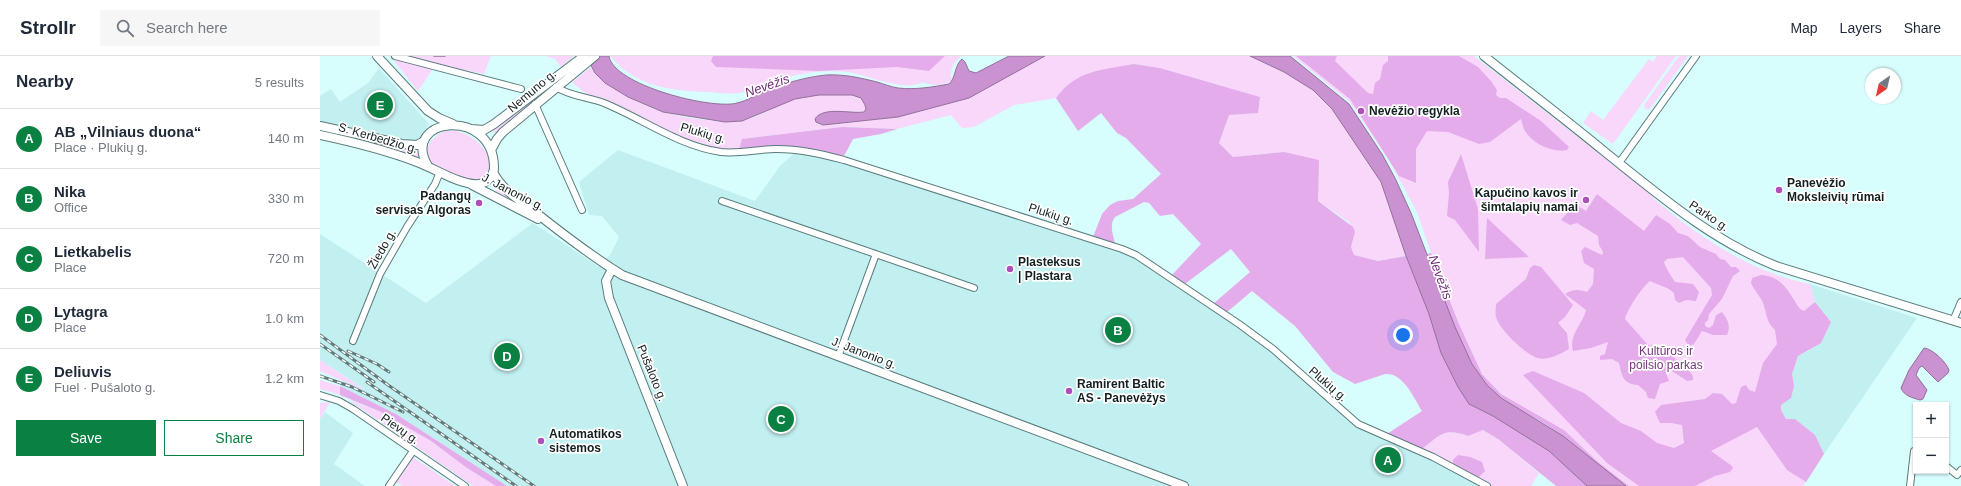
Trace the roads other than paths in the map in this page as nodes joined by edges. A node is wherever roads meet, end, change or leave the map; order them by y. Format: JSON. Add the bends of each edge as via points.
{"nodes":[{"id":1,"x":377,"y":56,"type":"edge"},
{"id":2,"x":381,"y":56,"type":"edge"},
{"id":3,"x":394,"y":56,"type":"edge"},
{"id":4,"x":584,"y":56,"type":"edge"},
{"id":5,"x":594,"y":56,"type":"edge"},
{"id":6,"x":1484,"y":56,"type":"edge"},
{"id":7,"x":1696,"y":56,"type":"edge"},
{"id":8,"x":388,"y":66,"type":"junction"},
{"id":9,"x":554,"y":84,"type":"junction"},
{"id":10,"x":522,"y":89,"type":"dead end"},
{"id":11,"x":535,"y":104,"type":"junction"},
{"id":12,"x":428,"y":110,"type":"junction"},
{"id":13,"x":454,"y":124,"type":"junction"},
{"id":14,"x":320,"y":126,"type":"edge"},
{"id":15,"x":469,"y":128,"type":"junction"},
{"id":16,"x":432,"y":131,"type":"junction"},
{"id":17,"x":320,"y":135,"type":"edge"},
{"id":18,"x":424,"y":141,"type":"junction"},
{"id":19,"x":491,"y":150,"type":"junction"},
{"id":20,"x":1619,"y":163,"type":"junction"},
{"id":21,"x":428,"y":166,"type":"junction"},
{"id":22,"x":440,"y":172,"type":"junction"},
{"id":23,"x":494,"y":172,"type":"junction"},
{"id":24,"x":468,"y":183,"type":"junction"},
{"id":25,"x":722,"y":201,"type":"dead end"},
{"id":26,"x":582,"y":210,"type":"dead end"},
{"id":27,"x":547,"y":223,"type":"junction"},
{"id":28,"x":876,"y":254,"type":"junction"},
{"id":29,"x":612,"y":269,"type":"junction"},
{"id":30,"x":974,"y":288,"type":"dead end"},
{"id":31,"x":1961,"y":302,"type":"edge"},
{"id":32,"x":1953,"y":321,"type":"junction"},
{"id":33,"x":1961,"y":323,"type":"edge"},
{"id":34,"x":353,"y":341,"type":"dead end"},
{"id":35,"x":838,"y":357,"type":"junction"},
{"id":36,"x":320,"y":395,"type":"edge"},
{"id":37,"x":413,"y":451,"type":"junction"},
{"id":38,"x":1913,"y":460,"type":"edge"},
{"id":39,"x":1949,"y":468,"type":"edge"},
{"id":40,"x":1961,"y":470,"type":"edge"},
{"id":41,"x":389,"y":486,"type":"edge"},
{"id":42,"x":465,"y":486,"type":"edge"},
{"id":43,"x":684,"y":486,"type":"edge"},
{"id":44,"x":1184,"y":486,"type":"edge"},
{"id":45,"x":1487,"y":486,"type":"edge"},
{"id":46,"x":1910,"y":486,"type":"edge"}],
"edges":[{"from":1,"to":8,"type":"main road"},
{"from":2,"to":8,"type":"main road"},
{"from":3,"to":10,"type":"street"},
{"from":4,"to":9,"type":"main road","name":"Nemuno g."},
{"from":5,"to":9,"type":"main road","name":"Nemuno g."},
{"from":6,"to":20,"type":"main road","name":"Parko g."},
{"from":7,"to":20,"type":"street"},
{"from":8,"to":12,"type":"main road"},
{"from":9,"to":11,"type":"main road","name":"Nemuno g."},
{"from":9,"to":15,"type":"main road","name":"Nemuno g.","via":[[484,130]]},
{"from":9,"to":45,"type":"street","name":"Plukių g.","via":[[562,91],[603,103],[654,129],[706,148],[721,152],[774,148],[813,152],[1035,220],[1136,255],[1262,341],[1358,424],[1433,457]]},
{"from":11,"to":19,"type":"main road","name":"Nemuno g.","via":[[496,139]]},
{"from":11,"to":26,"type":"street"},
{"from":12,"to":13,"type":"main road"},
{"from":12,"to":16,"type":"main road","via":[[433,121]]},
{"from":13,"to":15,"type":"main road"},
{"from":13,"to":16,"type":"main road"},
{"from":14,"to":18,"type":"main road","name":"S. Kerbedžio g.","via":[[402,144],[417,145]]},
{"from":15,"to":19,"type":"main road","via":[[482,138]]},
{"from":16,"to":18,"type":"main road"},
{"from":17,"to":21,"type":"main road","name":"S. Kerbedžio g.","via":[[363,145]]},
{"from":18,"to":21,"type":"main road","via":[[422,153]]},
{"from":19,"to":23,"type":"main road"},
{"from":20,"to":32,"type":"main road","name":"Parko g.","via":[[1711,234],[1756,258]]},
{"from":21,"to":22,"type":"main road"},
{"from":22,"to":24,"type":"main road"},
{"from":22,"to":34,"type":"street","name":"Žiedo g.","via":[[380,274]]},
{"from":23,"to":24,"type":"main road","via":[[485,182]]},
{"from":23,"to":27,"type":"main road","name":"J. Janonio g.","via":[[499,184]]},
{"from":24,"to":27,"type":"main road","name":"J. Janonio g."},
{"from":25,"to":28,"type":"street"},
{"from":27,"to":29,"type":"main road","name":"J. Janonio g."},
{"from":28,"to":30,"type":"street"},
{"from":28,"to":35,"type":"street"},
{"from":29,"to":35,"type":"main road","name":"J. Janonio g."},
{"from":29,"to":43,"type":"main road","name":"Pušaloto g.","via":[[606,281],[606,289]]},
{"from":31,"to":32,"type":"street"},
{"from":32,"to":33,"type":"main road","name":"Parko g."},
{"from":35,"to":44,"type":"main road","name":"J. Janonio g."},
{"from":36,"to":37,"type":"street","name":"Pievų g.","via":[[353,409]]},
{"from":37,"to":41,"type":"street"},
{"from":37,"to":42,"type":"street","name":"Pievų g."},
{"from":38,"to":46,"type":"street"},
{"from":39,"to":40,"type":"street","via":[[1957,475]]}]}
